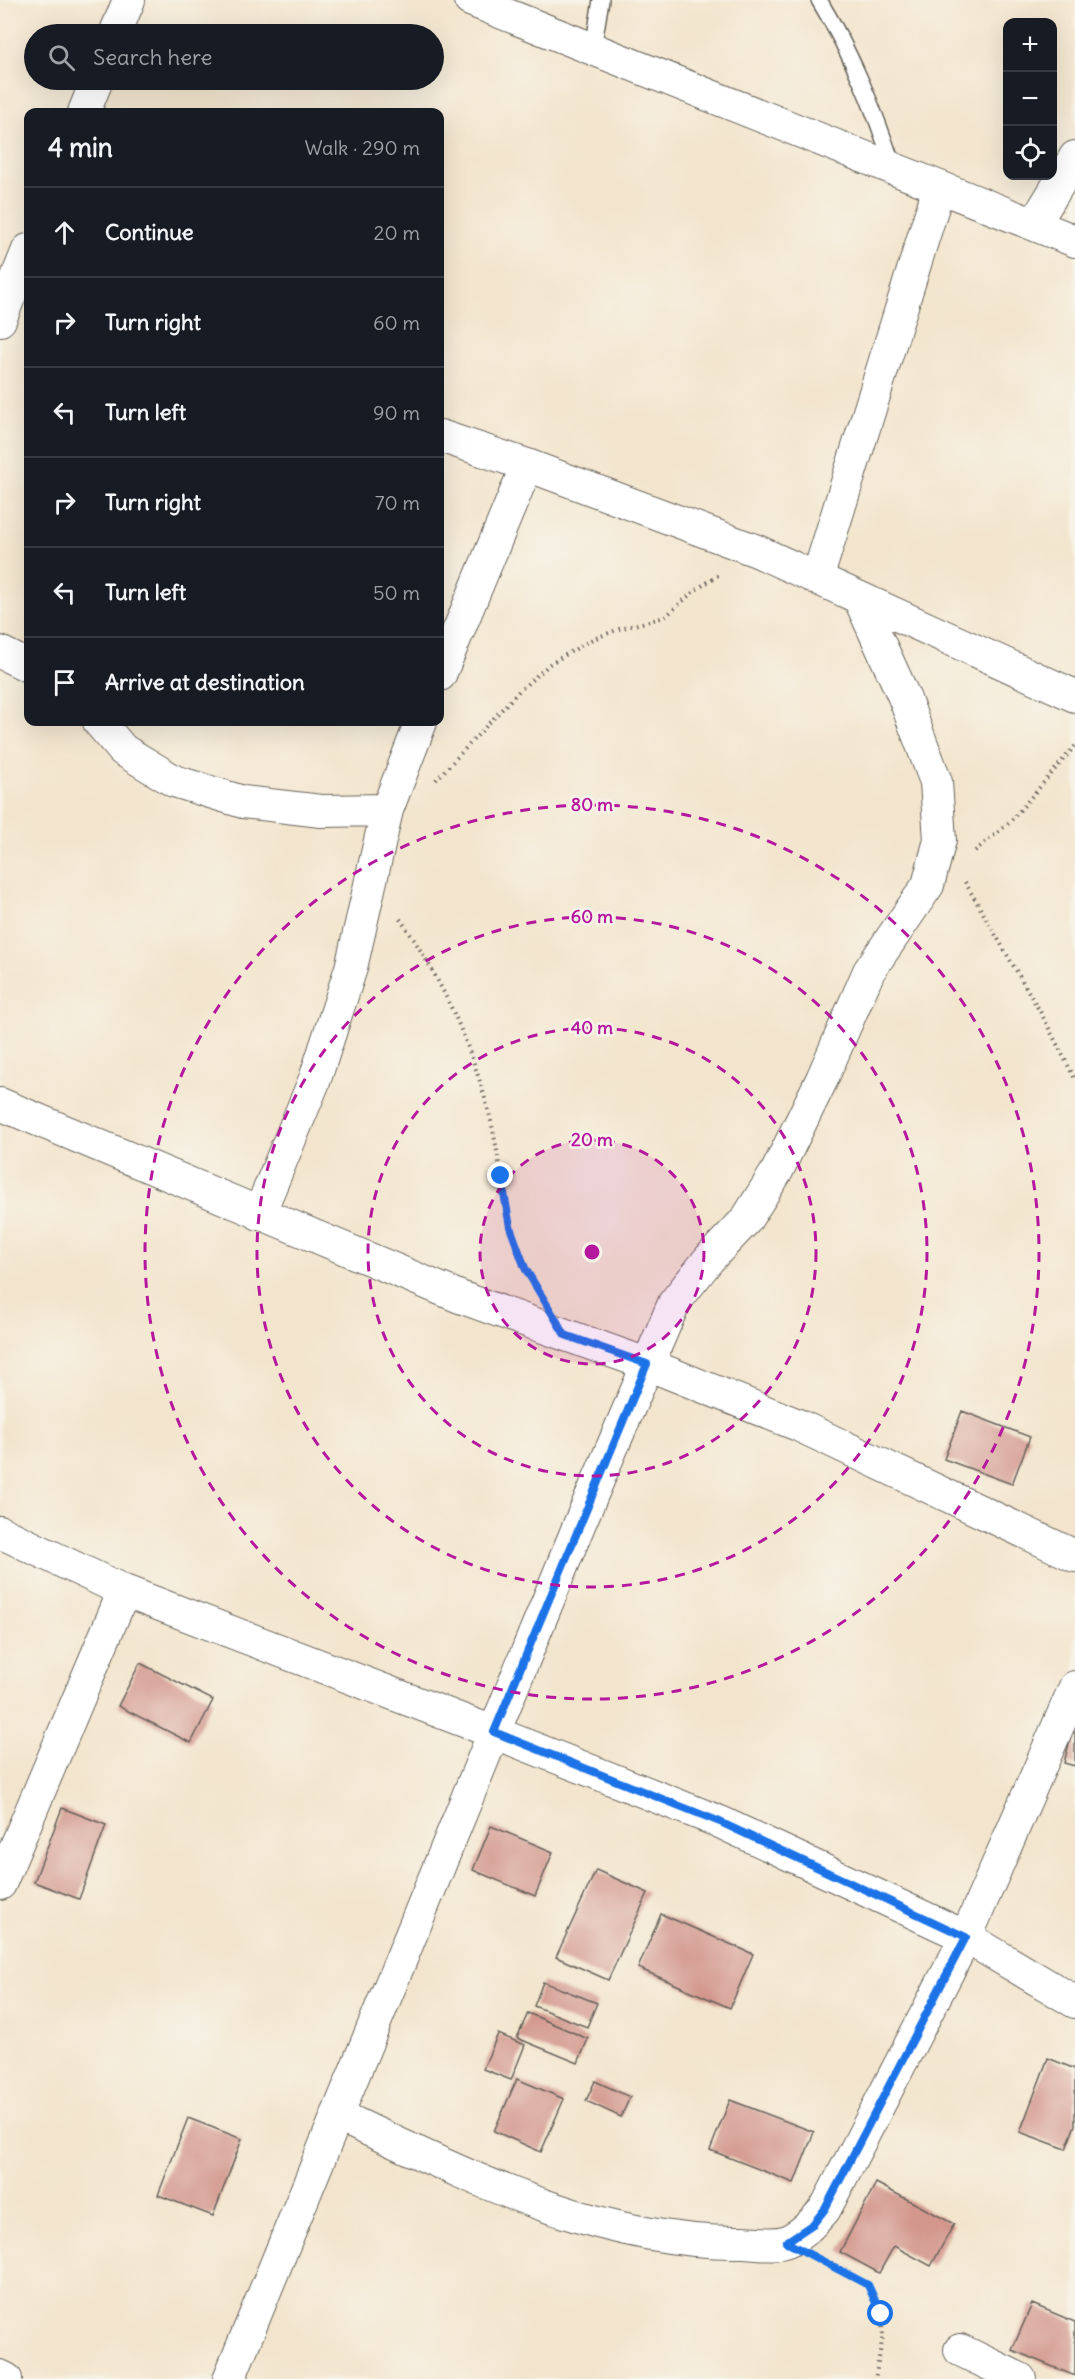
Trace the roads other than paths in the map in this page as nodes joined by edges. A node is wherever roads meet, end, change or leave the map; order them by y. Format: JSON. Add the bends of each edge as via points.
{"nodes":[{"id":1,"x":129,"y":0,"type":"edge"},
{"id":2,"x":470,"y":0,"type":"edge"},
{"id":3,"x":601,"y":0,"type":"edge"},
{"id":4,"x":819,"y":0,"type":"edge"},
{"id":5,"x":119,"y":24,"type":"edge"},
{"id":6,"x":593,"y":49,"type":"junction"},
{"id":7,"x":93,"y":90,"type":"edge"},
{"id":8,"x":86,"y":108,"type":"edge"},
{"id":9,"x":1075,"y":157,"type":"edge"},
{"id":10,"x":894,"y":169,"type":"junction"},
{"id":11,"x":939,"y":187,"type":"junction"},
{"id":12,"x":1035,"y":223,"type":"junction"},
{"id":13,"x":1075,"y":241,"type":"edge"},
{"id":14,"x":24,"y":265,"type":"edge"},
{"id":15,"x":13,"y":306,"type":"edge"},
{"id":16,"x":444,"y":437,"type":"edge"},
{"id":17,"x":526,"y":465,"type":"junction"},
{"id":18,"x":817,"y":579,"type":"junction"},
{"id":19,"x":859,"y":598,"type":"junction"},
{"id":20,"x":0,"y":652,"type":"edge"},
{"id":21,"x":24,"y":664,"type":"edge"},
{"id":22,"x":444,"y":665,"type":"edge"},
{"id":23,"x":1075,"y":696,"type":"edge"},
{"id":24,"x":102,"y":726,"type":"edge"},
{"id":25,"x":419,"y":726,"type":"edge"},
{"id":26,"x":387,"y":810,"type":"junction"},
{"id":27,"x":0,"y":1104,"type":"edge"},
{"id":28,"x":259,"y":1214,"type":"junction"},
{"id":29,"x":647,"y":1364,"type":"junction"},
{"id":30,"x":0,"y":1532,"type":"edge"},
{"id":31,"x":1075,"y":1556,"type":"edge"},
{"id":32,"x":124,"y":1591,"type":"junction"},
{"id":33,"x":1075,"y":1687,"type":"edge"},
{"id":34,"x":494,"y":1732,"type":"junction"},
{"id":35,"x":0,"y":1884,"type":"edge"},
{"id":36,"x":966,"y":1937,"type":"junction"},
{"id":37,"x":1075,"y":2002,"type":"edge"},
{"id":38,"x":337,"y":2115,"type":"junction"},
{"id":39,"x":960,"y":2350,"type":"dead end"},
{"id":40,"x":0,"y":2376,"type":"edge"},
{"id":41,"x":6,"y":2379,"type":"edge"},
{"id":42,"x":228,"y":2379,"type":"edge"},
{"id":43,"x":1020,"y":2379,"type":"edge"}],
"edges":[{"from":1,"to":5,"type":"street"},
{"from":2,"to":6,"type":"street"},
{"from":3,"to":6,"type":"lane"},
{"from":4,"to":10,"type":"lane","via":[[847,46]]},
{"from":6,"to":10,"type":"street"},
{"from":7,"to":8,"type":"street"},
{"from":9,"to":12,"type":"street"},
{"from":10,"to":11,"type":"street"},
{"from":11,"to":12,"type":"street"},
{"from":11,"to":18,"type":"street"},
{"from":12,"to":13,"type":"street"},
{"from":14,"to":15,"type":"street"},
{"from":16,"to":17,"type":"street"},
{"from":17,"to":18,"type":"street","via":[[757,550]]},
{"from":17,"to":22,"type":"street"},
{"from":18,"to":19,"type":"street"},
{"from":19,"to":23,"type":"street"},
{"from":19,"to":29,"type":"street","via":[[904,696],[936,782],[948,852],[869,971],[777,1171],[746,1220],[674,1303]]},
{"from":20,"to":21,"type":"street"},
{"from":24,"to":26,"type":"street","via":[[123,750],[174,781],[243,802],[321,811]]},
{"from":25,"to":26,"type":"street"},
{"from":26,"to":28,"type":"street","via":[[351,968],[315,1079]]},
{"from":27,"to":28,"type":"street"},
{"from":28,"to":29,"type":"street","via":[[460,1297]]},
{"from":29,"to":31,"type":"street","via":[[798,1425]]},
{"from":29,"to":34,"type":"street"},
{"from":30,"to":32,"type":"street"},
{"from":32,"to":34,"type":"street"},
{"from":32,"to":35,"type":"street"},
{"from":33,"to":36,"type":"street"},
{"from":34,"to":36,"type":"street","via":[[720,1822]]},
{"from":34,"to":38,"type":"street"},
{"from":36,"to":37,"type":"street"},
{"from":36,"to":38,"type":"street","via":[[825,2209],[813,2224],[786,2242],[727,2242],[628,2231],[553,2209]]},
{"from":38,"to":42,"type":"street"},
{"from":39,"to":43,"type":"street"},
{"from":40,"to":41,"type":"street"}]}
